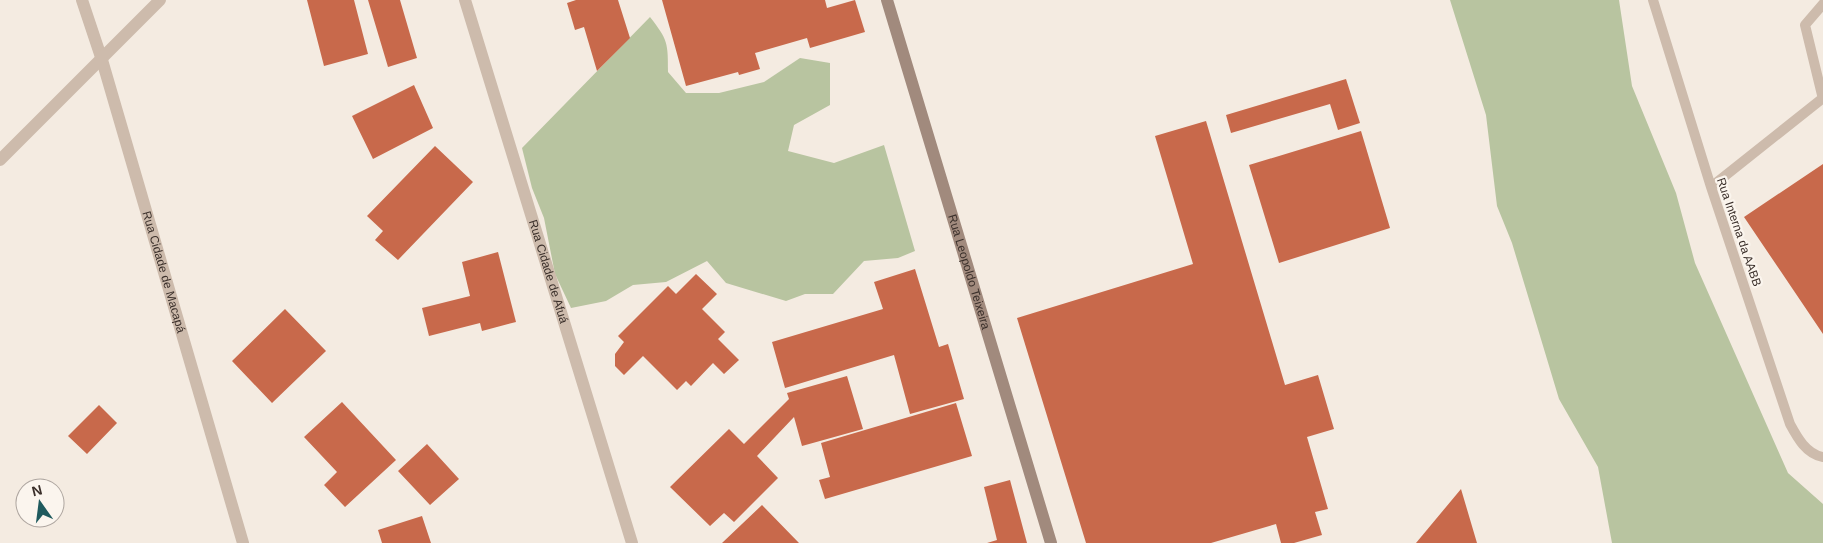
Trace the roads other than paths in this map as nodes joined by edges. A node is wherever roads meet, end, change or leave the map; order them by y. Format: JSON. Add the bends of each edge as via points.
{"nodes":[{"id":1,"x":82,"y":0,"type":"edge"},
{"id":2,"x":160,"y":0,"type":"edge"},
{"id":3,"x":465,"y":0,"type":"edge"},
{"id":4,"x":887,"y":0,"type":"edge"},
{"id":5,"x":1653,"y":0,"type":"edge"},
{"id":6,"x":1823,"y":4,"type":"edge"},
{"id":7,"x":102,"y":60,"type":"junction"},
{"id":8,"x":1823,"y":98,"type":"edge"},
{"id":9,"x":0,"y":160,"type":"edge"},
{"id":10,"x":1710,"y":187,"type":"junction"},
{"id":11,"x":1823,"y":457,"type":"edge"},
{"id":12,"x":243,"y":543,"type":"edge"},
{"id":13,"x":632,"y":543,"type":"edge"},
{"id":14,"x":1051,"y":543,"type":"edge"}],
"edges":[{"from":1,"to":7,"type":"street","name":"Rua Cidade de Macapá"},
{"from":2,"to":7,"type":"street"},
{"from":3,"to":13,"type":"street","name":"Rua Cidade de Afuá"},
{"from":4,"to":14,"type":"main road","name":"Rua Leopoldo Teixeira"},
{"from":5,"to":10,"type":"lane","name":"Rua Interna da AABB"},
{"from":6,"to":8,"type":"lane","via":[[1805,25]]},
{"from":7,"to":9,"type":"street"},
{"from":7,"to":12,"type":"street","name":"Rua Cidade de Macapá"},
{"from":8,"to":10,"type":"lane"},
{"from":10,"to":11,"type":"lane","name":"Rua Interna da AABB","via":[[1790,424],[1800,442]]}]}
